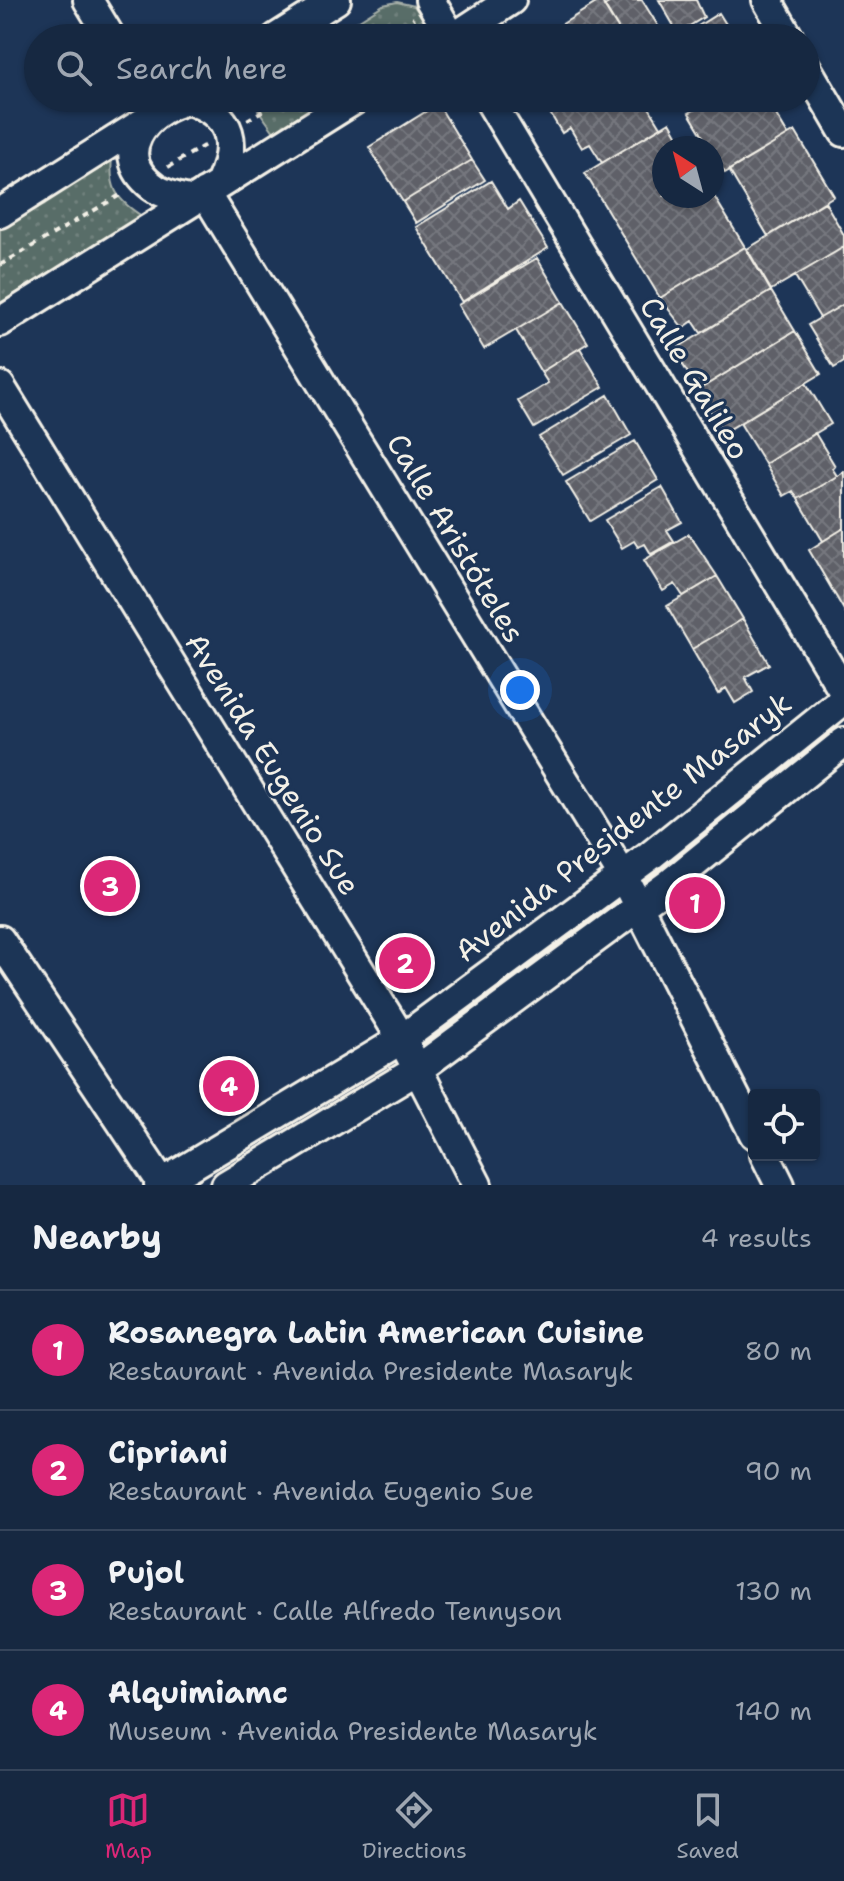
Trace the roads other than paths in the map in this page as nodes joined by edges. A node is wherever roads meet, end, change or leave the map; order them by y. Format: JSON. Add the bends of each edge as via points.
{"nodes":[{"id":1,"x":88,"y":0,"type":"edge"},
{"id":2,"x":336,"y":0,"type":"edge"},
{"id":3,"x":430,"y":0,"type":"edge"},
{"id":4,"x":511,"y":0,"type":"edge"},
{"id":5,"x":767,"y":0,"type":"edge"},
{"id":6,"x":103,"y":24,"type":"edge"},
{"id":7,"x":298,"y":24,"type":"edge"},
{"id":8,"x":444,"y":24,"type":"edge"},
{"id":9,"x":474,"y":24,"type":"edge"},
{"id":10,"x":781,"y":24,"type":"edge"},
{"id":11,"x":820,"y":91,"type":"edge"},
{"id":12,"x":153,"y":112,"type":"edge"},
{"id":13,"x":157,"y":112,"type":"edge"},
{"id":14,"x":214,"y":112,"type":"edge"},
{"id":15,"x":335,"y":112,"type":"edge"},
{"id":16,"x":496,"y":112,"type":"edge"},
{"id":17,"x":844,"y":132,"type":"edge"},
{"id":18,"x":206,"y":193,"type":"junction"},
{"id":19,"x":0,"y":213,"type":"edge"},
{"id":20,"x":0,"y":322,"type":"edge"},
{"id":21,"x":0,"y":386,"type":"edge"},
{"id":22,"x":844,"y":692,"type":"edge"},
{"id":23,"x":844,"y":700,"type":"edge"},
{"id":24,"x":844,"y":742,"type":"edge"},
{"id":25,"x":623,"y":876,"type":"junction"},
{"id":26,"x":638,"y":907,"type":"junction"},
{"id":27,"x":0,"y":940,"type":"edge"},
{"id":28,"x":402,"y":1039,"type":"junction"},
{"id":29,"x":417,"y":1070,"type":"junction"},
{"id":30,"x":748,"y":1122,"type":"edge"},
{"id":31,"x":768,"y":1161,"type":"edge"},
{"id":32,"x":160,"y":1184,"type":"edge"},
{"id":33,"x":226,"y":1185,"type":"edge"},
{"id":34,"x":477,"y":1185,"type":"edge"},
{"id":35,"x":780,"y":1185,"type":"edge"}],
"edges":[{"from":1,"to":6,"type":"street"},
{"from":2,"to":7,"type":"street"},
{"from":3,"to":8,"type":"street"},
{"from":4,"to":9,"type":"street"},
{"from":5,"to":10,"type":"street"},
{"from":11,"to":17,"type":"street"},
{"from":12,"to":19,"type":"street"},
{"from":13,"to":18,"type":"street","via":[[136,135],[134,151],[145,180],[158,191]]},
{"from":14,"to":18,"type":"street","via":[[229,132],[232,149]]},
{"from":15,"to":18,"type":"street"},
{"from":16,"to":22,"type":"street","name":"Calle Galileo"},
{"from":18,"to":20,"type":"street"},
{"from":18,"to":25,"type":"street","name":"Calle Aristóteles"},
{"from":21,"to":28,"type":"street","name":"Avenida Eugenio Sue"},
{"from":23,"to":25,"type":"street","name":"Avenida Presidente Masaryk"},
{"from":24,"to":26,"type":"street"},
{"from":25,"to":26,"type":"street","name":"Calle Aristóteles"},
{"from":25,"to":28,"type":"street","name":"Avenida Presidente Masaryk"},
{"from":26,"to":29,"type":"street"},
{"from":26,"to":30,"type":"street","name":"Calle Aristóteles"},
{"from":27,"to":32,"type":"street"},
{"from":28,"to":29,"type":"street","name":"Avenida Eugenio Sue"},
{"from":28,"to":32,"type":"street","name":"Avenida Presidente Masaryk"},
{"from":29,"to":33,"type":"street"},
{"from":29,"to":34,"type":"street","name":"Avenida Eugenio Sue"},
{"from":31,"to":35,"type":"street"}]}
